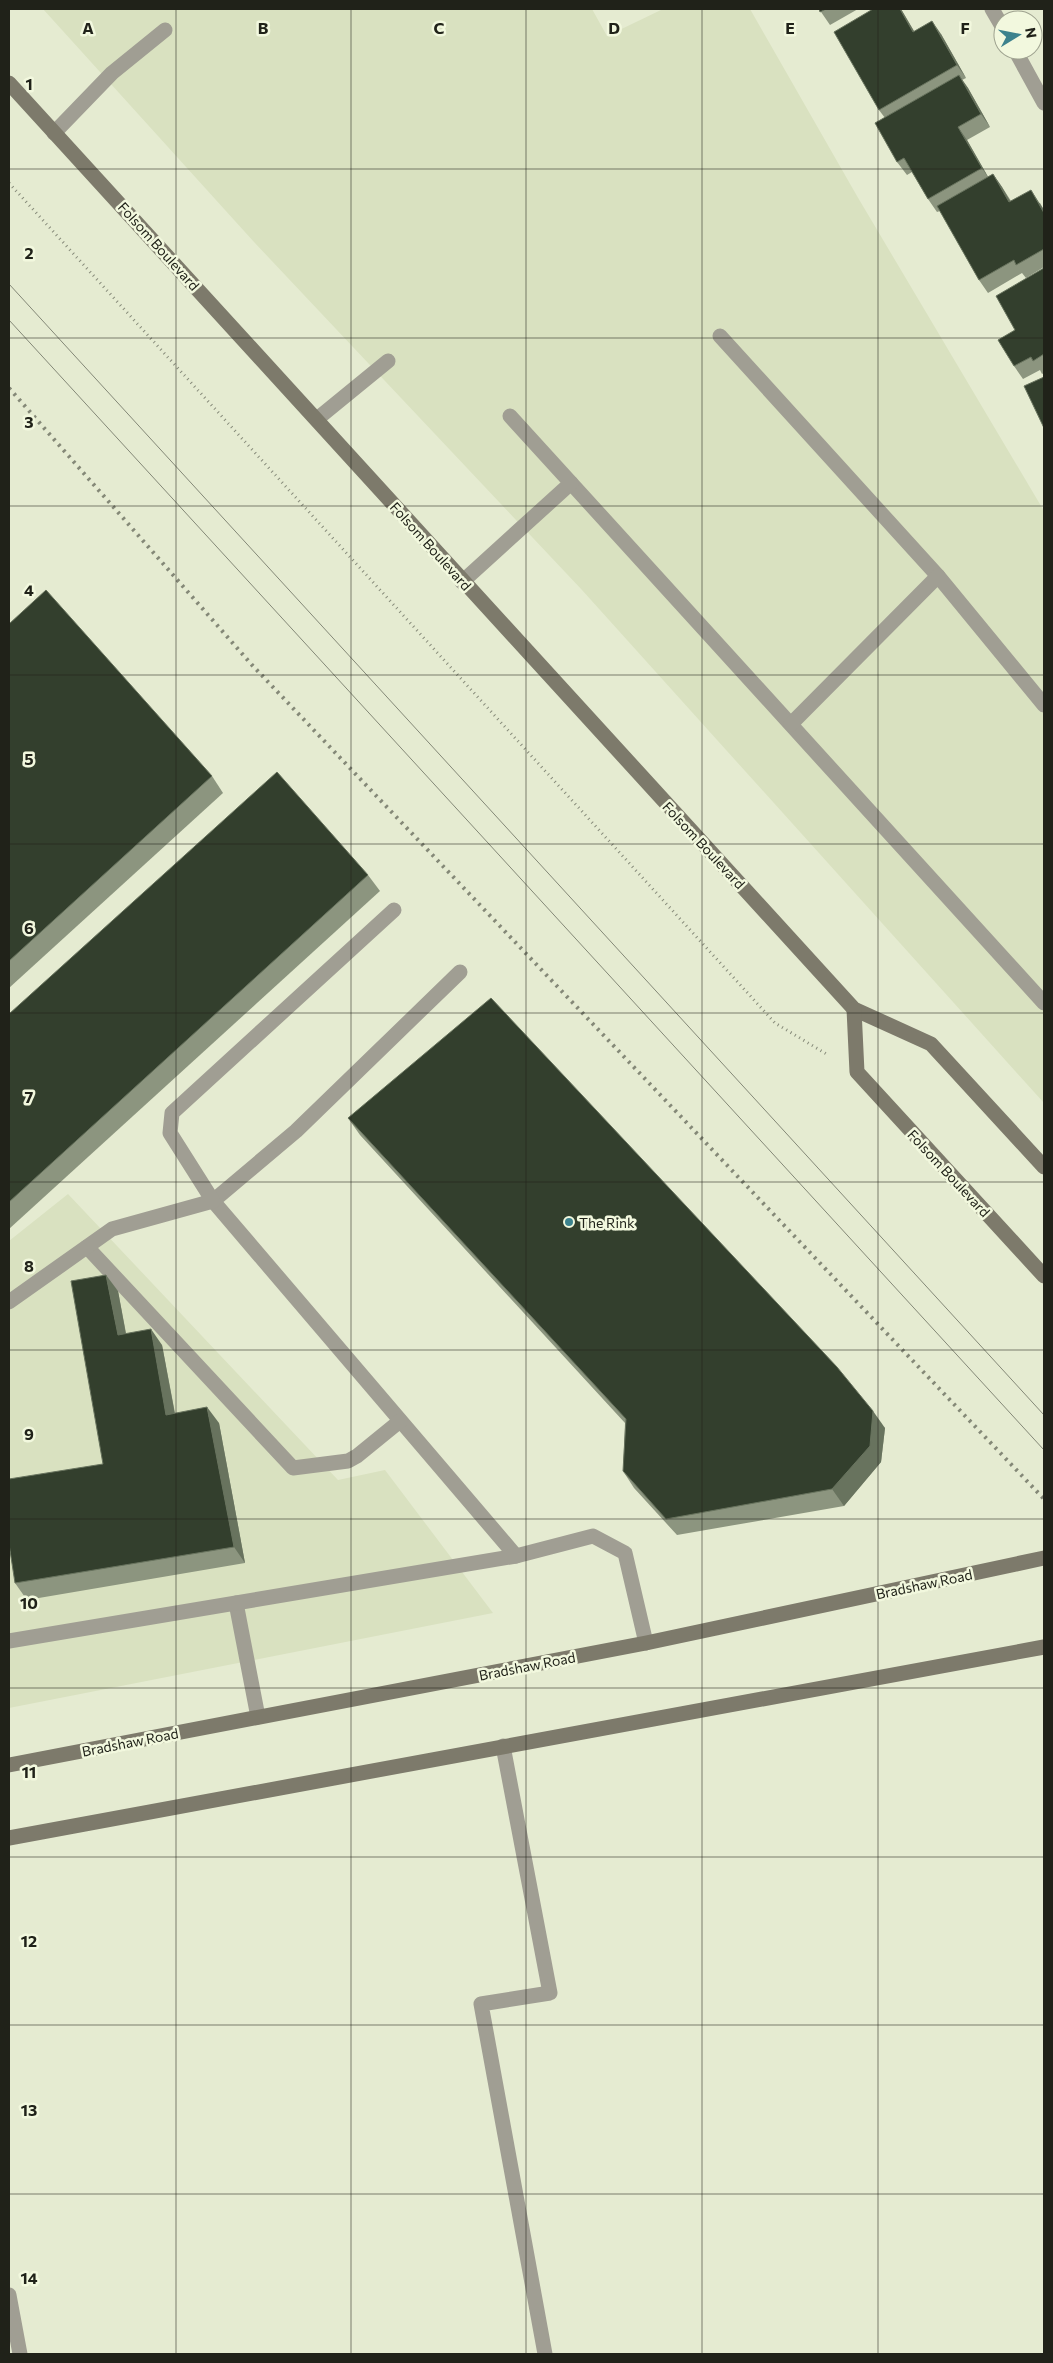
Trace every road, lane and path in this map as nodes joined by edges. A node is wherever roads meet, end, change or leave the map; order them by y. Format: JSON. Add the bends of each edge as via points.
{"nodes":[{"id":1,"x":164,"y":30,"type":"dead end"},
{"id":2,"x":1020,"y":60,"type":"edge"},
{"id":3,"x":9,"y":83,"type":"edge"},
{"id":4,"x":1044,"y":103,"type":"edge"},
{"id":5,"x":54,"y":133,"type":"junction"},
{"id":6,"x":9,"y":183,"type":"edge"},
{"id":7,"x":720,"y":336,"type":"dead end"},
{"id":8,"x":388,"y":361,"type":"dead end"},
{"id":9,"x":510,"y":416,"type":"dead end"},
{"id":10,"x":317,"y":419,"type":"junction"},
{"id":11,"x":571,"y":483,"type":"junction"},
{"id":12,"x":938,"y":576,"type":"junction"},
{"id":13,"x":462,"y":582,"type":"junction"},
{"id":14,"x":1044,"y":704,"type":"edge"},
{"id":15,"x":791,"y":724,"type":"junction"},
{"id":16,"x":394,"y":910,"type":"dead end"},
{"id":17,"x":460,"y":972,"type":"dead end"},
{"id":18,"x":1044,"y":1003,"type":"edge"},
{"id":19,"x":854,"y":1009,"type":"junction"},
{"id":20,"x":857,"y":1072,"type":"junction"},
{"id":21,"x":1044,"y":1167,"type":"edge"},
{"id":22,"x":213,"y":1201,"type":"junction"},
{"id":23,"x":87,"y":1247,"type":"junction"},
{"id":24,"x":1044,"y":1276,"type":"edge"},
{"id":25,"x":9,"y":1302,"type":"edge"},
{"id":26,"x":400,"y":1420,"type":"junction"},
{"id":27,"x":516,"y":1556,"type":"junction"},
{"id":28,"x":1044,"y":1558,"type":"edge"},
{"id":29,"x":236,"y":1603,"type":"junction"},
{"id":30,"x":9,"y":1642,"type":"edge"},
{"id":31,"x":646,"y":1643,"type":"junction"},
{"id":32,"x":1044,"y":1647,"type":"edge"},
{"id":33,"x":258,"y":1717,"type":"junction"},
{"id":34,"x":503,"y":1746,"type":"junction"},
{"id":35,"x":9,"y":1765,"type":"edge"},
{"id":36,"x":9,"y":1838,"type":"edge"},
{"id":37,"x":9,"y":2295,"type":"edge"},
{"id":38,"x":20,"y":2354,"type":"edge"},
{"id":39,"x":544,"y":2354,"type":"edge"}],
"edges":[{"from":1,"to":5,"type":"street","via":[[112,73]]},
{"from":2,"to":4,"type":"street"},
{"from":3,"to":5,"type":"main road","name":"Folsom Boulevard"},
{"from":5,"to":10,"type":"main road","name":"Folsom Boulevard"},
{"from":6,"to":20,"type":"path","via":[[775,1023]]},
{"from":7,"to":12,"type":"street"},
{"from":8,"to":10,"type":"street"},
{"from":9,"to":11,"type":"street"},
{"from":10,"to":13,"type":"main road","name":"Folsom Boulevard"},
{"from":11,"to":13,"type":"street"},
{"from":11,"to":15,"type":"street"},
{"from":12,"to":14,"type":"street"},
{"from":12,"to":15,"type":"street"},
{"from":13,"to":19,"type":"main road","name":"Folsom Boulevard"},
{"from":15,"to":18,"type":"street"},
{"from":16,"to":22,"type":"street","via":[[172,1113],[170,1133]]},
{"from":17,"to":22,"type":"street","via":[[296,1131]]},
{"from":19,"to":20,"type":"main road"},
{"from":19,"to":21,"type":"main road","name":"Folsom Boulevard","via":[[932,1044]]},
{"from":20,"to":24,"type":"main road","name":"Folsom Boulevard"},
{"from":22,"to":23,"type":"street","via":[[112,1229]]},
{"from":22,"to":26,"type":"street"},
{"from":23,"to":25,"type":"street"},
{"from":23,"to":26,"type":"street","via":[[293,1468],[348,1461]]},
{"from":26,"to":27,"type":"street"},
{"from":27,"to":29,"type":"street"},
{"from":27,"to":31,"type":"street","via":[[593,1536],[625,1553]]},
{"from":28,"to":31,"type":"main road","name":"Bradshaw Road"},
{"from":29,"to":30,"type":"street"},
{"from":29,"to":33,"type":"street"},
{"from":31,"to":33,"type":"main road","name":"Bradshaw Road"},
{"from":32,"to":34,"type":"main road"},
{"from":33,"to":35,"type":"main road","name":"Bradshaw Road"},
{"from":34,"to":36,"type":"main road"},
{"from":34,"to":39,"type":"street","via":[[550,1993],[481,2004]]},
{"from":37,"to":38,"type":"street"}]}
